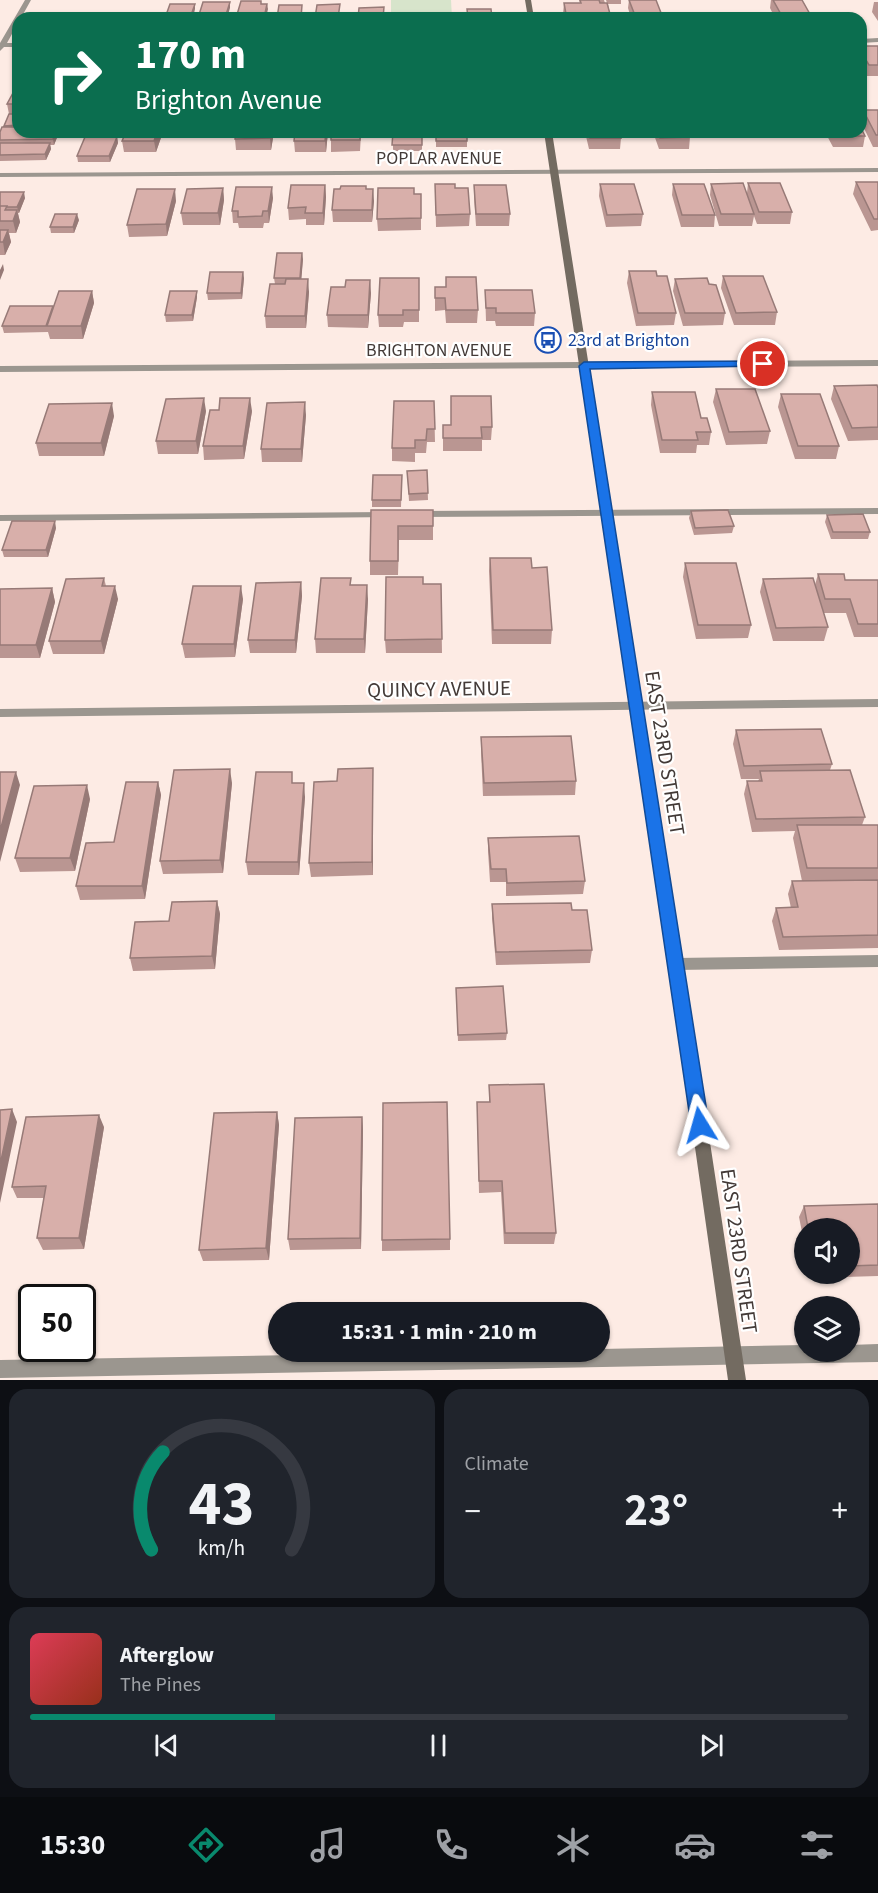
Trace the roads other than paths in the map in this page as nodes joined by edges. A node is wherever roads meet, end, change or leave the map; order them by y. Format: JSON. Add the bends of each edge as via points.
{"nodes":[{"id":1,"x":12,"y":28,"type":"edge"},
{"id":2,"x":1,"y":47,"type":"edge"},
{"id":3,"x":549,"y":138,"type":"edge"},
{"id":4,"x":878,"y":171,"type":"edge"},
{"id":5,"x":553,"y":173,"type":"junction"},
{"id":6,"x":0,"y":175,"type":"edge"},
{"id":7,"x":878,"y":363,"type":"edge"},
{"id":8,"x":584,"y":366,"type":"junction"},
{"id":9,"x":0,"y":369,"type":"edge"},
{"id":10,"x":606,"y":511,"type":"junction"},
{"id":11,"x":878,"y":511,"type":"edge"},
{"id":12,"x":396,"y":514,"type":"edge"},
{"id":13,"x":408,"y":514,"type":"edge"},
{"id":14,"x":0,"y":518,"type":"edge"},
{"id":15,"x":878,"y":703,"type":"edge"},
{"id":16,"x":636,"y":706,"type":"junction"},
{"id":17,"x":0,"y":714,"type":"edge"},
{"id":18,"x":878,"y":961,"type":"edge"},
{"id":19,"x":676,"y":964,"type":"junction"},
{"id":20,"x":878,"y":1353,"type":"edge"},
{"id":21,"x":733,"y":1355,"type":"junction"},
{"id":22,"x":0,"y":1369,"type":"edge"},
{"id":23,"x":737,"y":1380,"type":"edge"}],
"edges":[{"from":1,"to":2,"type":"street"},
{"from":3,"to":5,"type":"main road","name":"EAST 23RD STREET"},
{"from":4,"to":5,"type":"street","name":"POPLAR AVENUE"},
{"from":5,"to":6,"type":"street","name":"POPLAR AVENUE"},
{"from":5,"to":8,"type":"main road","name":"EAST 23RD STREET"},
{"from":7,"to":8,"type":"street","name":"BRIGHTON AVENUE"},
{"from":8,"to":9,"type":"street","name":"BRIGHTON AVENUE"},
{"from":8,"to":10,"type":"main road","name":"EAST 23RD STREET"},
{"from":10,"to":11,"type":"street"},
{"from":10,"to":13,"type":"street"},
{"from":10,"to":16,"type":"main road","name":"EAST 23RD STREET"},
{"from":12,"to":14,"type":"street"},
{"from":15,"to":16,"type":"street","name":"QUINCY AVENUE"},
{"from":16,"to":17,"type":"street","name":"QUINCY AVENUE"},
{"from":16,"to":19,"type":"main road","name":"EAST 23RD STREET"},
{"from":18,"to":19,"type":"street"},
{"from":19,"to":21,"type":"main road","name":"EAST 23RD STREET"},
{"from":20,"to":21,"type":"street"},
{"from":21,"to":22,"type":"street"},
{"from":21,"to":23,"type":"main road","name":"EAST 23RD STREET"}]}
